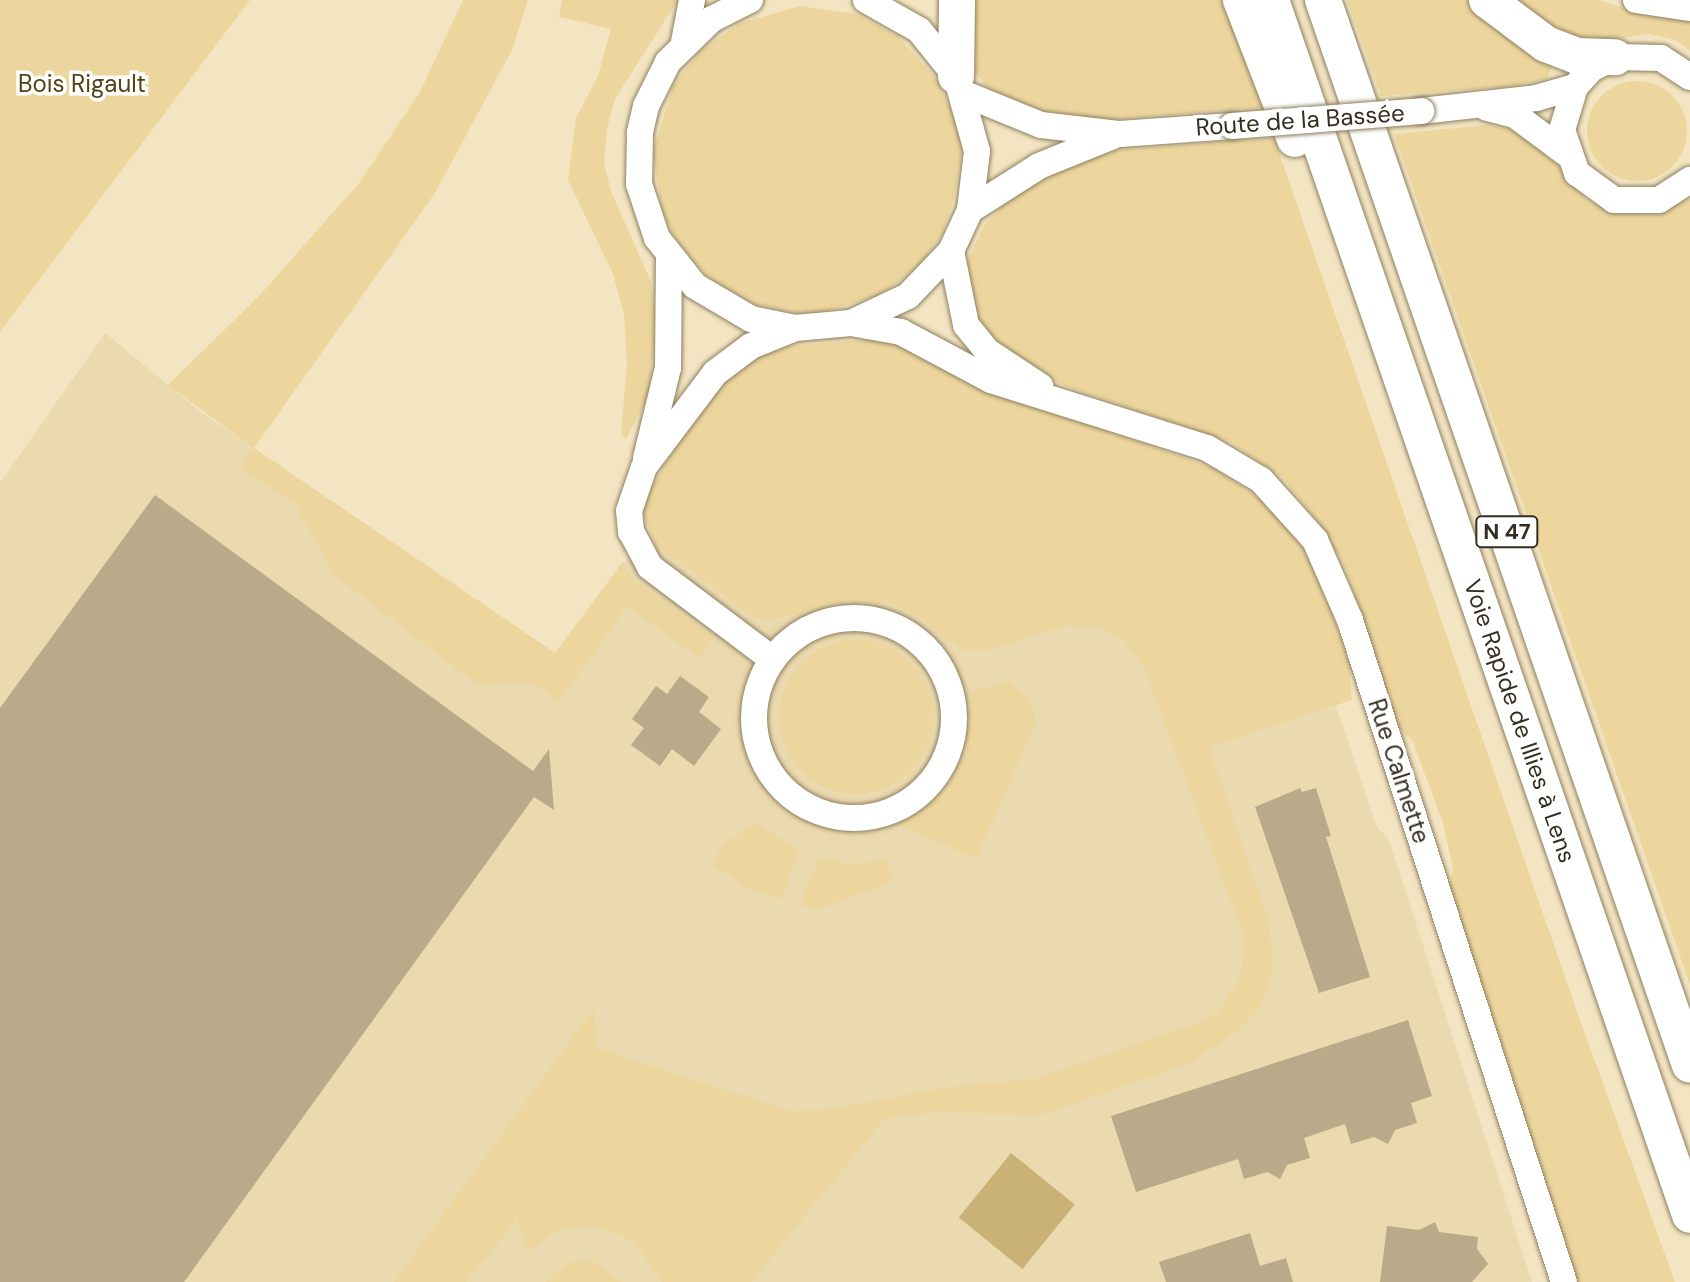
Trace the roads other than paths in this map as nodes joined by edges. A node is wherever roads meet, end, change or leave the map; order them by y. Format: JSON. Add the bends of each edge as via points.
{"nodes":[{"id":1,"x":692,"y":0,"type":"edge"},
{"id":2,"x":750,"y":0,"type":"edge"},
{"id":3,"x":866,"y":0,"type":"edge"},
{"id":4,"x":957,"y":0,"type":"edge"},
{"id":5,"x":1241,"y":0,"type":"edge"},
{"id":6,"x":1271,"y":0,"type":"edge"},
{"id":7,"x":1323,"y":0,"type":"edge"},
{"id":8,"x":1487,"y":0,"type":"edge"},
{"id":9,"x":1636,"y":0,"type":"edge"},
{"id":10,"x":1690,"y":8,"type":"edge"},
{"id":11,"x":684,"y":42,"type":"junction"},
{"id":12,"x":1615,"y":57,"type":"junction"},
{"id":13,"x":1690,"y":77,"type":"edge"},
{"id":14,"x":960,"y":85,"type":"junction"},
{"id":15,"x":1575,"y":87,"type":"junction"},
{"id":16,"x":1480,"y":106,"type":"junction"},
{"id":17,"x":1120,"y":134,"type":"junction"},
{"id":18,"x":1566,"y":153,"type":"junction"},
{"id":19,"x":1690,"y":180,"type":"edge"},
{"id":20,"x":970,"y":210,"type":"junction"},
{"id":21,"x":1349,"y":223,"type":"junction"},
{"id":22,"x":951,"y":251,"type":"junction"},
{"id":23,"x":669,"y":257,"type":"junction"},
{"id":24,"x":851,"y":323,"type":"junction"},
{"id":25,"x":795,"y":328,"type":"junction"},
{"id":26,"x":1066,"y":402,"type":"junction"},
{"id":27,"x":644,"y":467,"type":"junction"},
{"id":28,"x":772,"y":659,"type":"junction"},
{"id":29,"x":1690,"y":1065,"type":"edge"},
{"id":30,"x":1690,"y":1215,"type":"edge"},
{"id":31,"x":1564,"y":1282,"type":"edge"}],
"edges":[{"from":1,"to":11,"type":"street"},
{"from":2,"to":11,"type":"street","via":[[712,19]]},
{"from":3,"to":14,"type":"street","via":[[919,30]]},
{"from":4,"to":14,"type":"highway"},
{"from":5,"to":21,"type":"highway","via":[[1311,180]]},
{"from":6,"to":21,"type":"highway","name":"Voie Rapide de Illies à Lens","number":"N 47"},
{"from":7,"to":29,"type":"highway","number":"N 47"},
{"from":8,"to":12,"type":"highway","via":[[1546,44],[1577,56]]},
{"from":9,"to":10,"type":"street"},
{"from":11,"to":23,"type":"street","via":[[655,85],[639,146],[645,208]]},
{"from":12,"to":13,"type":"street","via":[[1661,58]]},
{"from":12,"to":15,"type":"street","via":[[1592,68]]},
{"from":14,"to":17,"type":"street","name":"Route de la Bassée","via":[[1041,125]]},
{"from":14,"to":20,"type":"street","via":[[977,151]]},
{"from":15,"to":16,"type":"street","name":"Route de la Bassée"},
{"from":15,"to":18,"type":"street","via":[[1563,119]]},
{"from":16,"to":17,"type":"street","name":"Route de la Bassée","bridge":true},
{"from":16,"to":18,"type":"street","name":"Route de la Bassée","via":[[1515,115]]},
{"from":17,"to":20,"type":"street","name":"Route de la Bassée","via":[[1039,166]]},
{"from":18,"to":19,"type":"street","name":"Route de la Bassée","via":[[1585,181],[1614,200],[1659,200]]},
{"from":20,"to":22,"type":"street"},
{"from":21,"to":30,"type":"highway","name":"Voie Rapide de Illies à Lens","number":"N 47"},
{"from":22,"to":24,"type":"street","via":[[908,296]]},
{"from":22,"to":26,"type":"street","name":"Rue Calmette","via":[[966,325],[987,351]]},
{"from":23,"to":25,"type":"street","via":[[695,286],[731,311]]},
{"from":23,"to":27,"type":"street","via":[[668,368]]},
{"from":24,"to":25,"type":"street"},
{"from":24,"to":26,"type":"street","name":"Rue Calmette","via":[[901,332],[991,380]]},
{"from":25,"to":27,"type":"street","via":[[751,346],[715,373]]},
{"from":26,"to":31,"type":"street","name":"Rue Calmette","via":[[1207,448],[1239,465],[1261,480],[1315,540],[1350,620]]},
{"from":27,"to":28,"type":"street","via":[[629,511],[639,552],[660,575]]},
{"from":28,"to":28,"type":"street","via":[[754,701],[755,736],[767,769],[788,794],[817,812],[852,818],[887,813],[928,786],[951,743],[952,694],[942,668],[914,637],[882,621],[847,617],[815,625]]}]}
